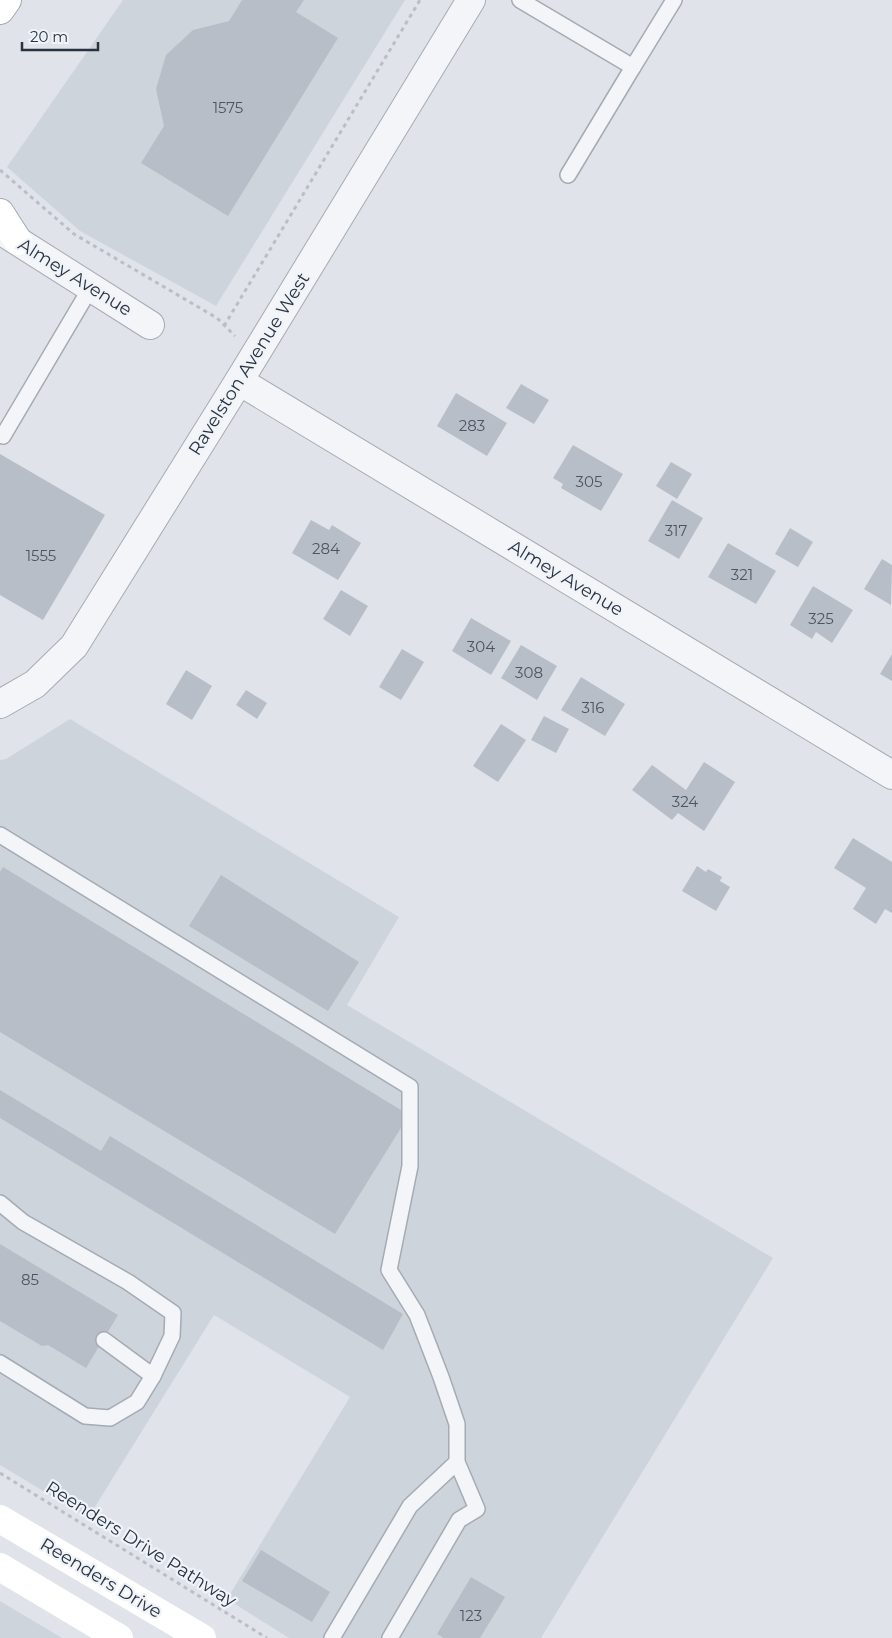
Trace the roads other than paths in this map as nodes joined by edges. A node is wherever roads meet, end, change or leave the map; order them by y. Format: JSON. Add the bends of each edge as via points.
{"nodes":[{"id":1,"x":7,"y":0,"type":"edge"},
{"id":2,"x":471,"y":0,"type":"edge"},
{"id":3,"x":520,"y":0,"type":"edge"},
{"id":4,"x":674,"y":0,"type":"edge"},
{"id":5,"x":0,"y":10,"type":"edge"},
{"id":6,"x":632,"y":67,"type":"junction"},
{"id":7,"x":568,"y":175,"type":"dead end"},
{"id":8,"x":0,"y":213,"type":"edge"},
{"id":9,"x":6,"y":236,"type":"edge"},
{"id":10,"x":91,"y":287,"type":"junction"},
{"id":11,"x":150,"y":324,"type":"dead end"},
{"id":12,"x":239,"y":381,"type":"junction"},
{"id":13,"x":0,"y":435,"type":"edge"},
{"id":14,"x":0,"y":704,"type":"edge"},
{"id":15,"x":892,"y":775,"type":"edge"},
{"id":16,"x":0,"y":835,"type":"edge"},
{"id":17,"x":0,"y":1203,"type":"edge"},
{"id":18,"x":104,"y":1340,"type":"dead end"},
{"id":19,"x":0,"y":1363,"type":"edge"},
{"id":20,"x":153,"y":1376,"type":"junction"},
{"id":21,"x":457,"y":1462,"type":"junction"},
{"id":22,"x":0,"y":1519,"type":"edge"},
{"id":23,"x":0,"y":1567,"type":"edge"},
{"id":24,"x":119,"y":1638,"type":"edge"},
{"id":25,"x":202,"y":1638,"type":"edge"},
{"id":26,"x":332,"y":1638,"type":"edge"},
{"id":27,"x":390,"y":1638,"type":"edge"}],
"edges":[{"from":1,"to":5,"type":"street"},
{"from":2,"to":12,"type":"street","name":"Ravelston Avenue West"},
{"from":3,"to":6,"type":"lane"},
{"from":4,"to":6,"type":"lane"},
{"from":6,"to":7,"type":"lane"},
{"from":8,"to":9,"type":"street"},
{"from":9,"to":10,"type":"street","name":"Almey Avenue"},
{"from":10,"to":11,"type":"street","name":"Almey Avenue"},
{"from":10,"to":13,"type":"lane","via":[[3,436]]},
{"from":12,"to":14,"type":"street","name":"Ravelston Avenue West","via":[[74,646],[35,684]]},
{"from":12,"to":15,"type":"street","name":"Almey Avenue"},
{"from":16,"to":21,"type":"lane","via":[[410,1088],[410,1166],[389,1270],[417,1315],[457,1424]]},
{"from":17,"to":20,"type":"lane","via":[[23,1222],[128,1282],[173,1313],[172,1336]]},
{"from":18,"to":20,"type":"lane"},
{"from":19,"to":20,"type":"lane","via":[[84,1416],[110,1418],[117,1414],[137,1402]]},
{"from":21,"to":26,"type":"lane","via":[[410,1506]]},
{"from":21,"to":27,"type":"lane","via":[[477,1508],[459,1520]]},
{"from":22,"to":25,"type":"street","name":"Reenders Drive"},
{"from":23,"to":24,"type":"street"}]}
